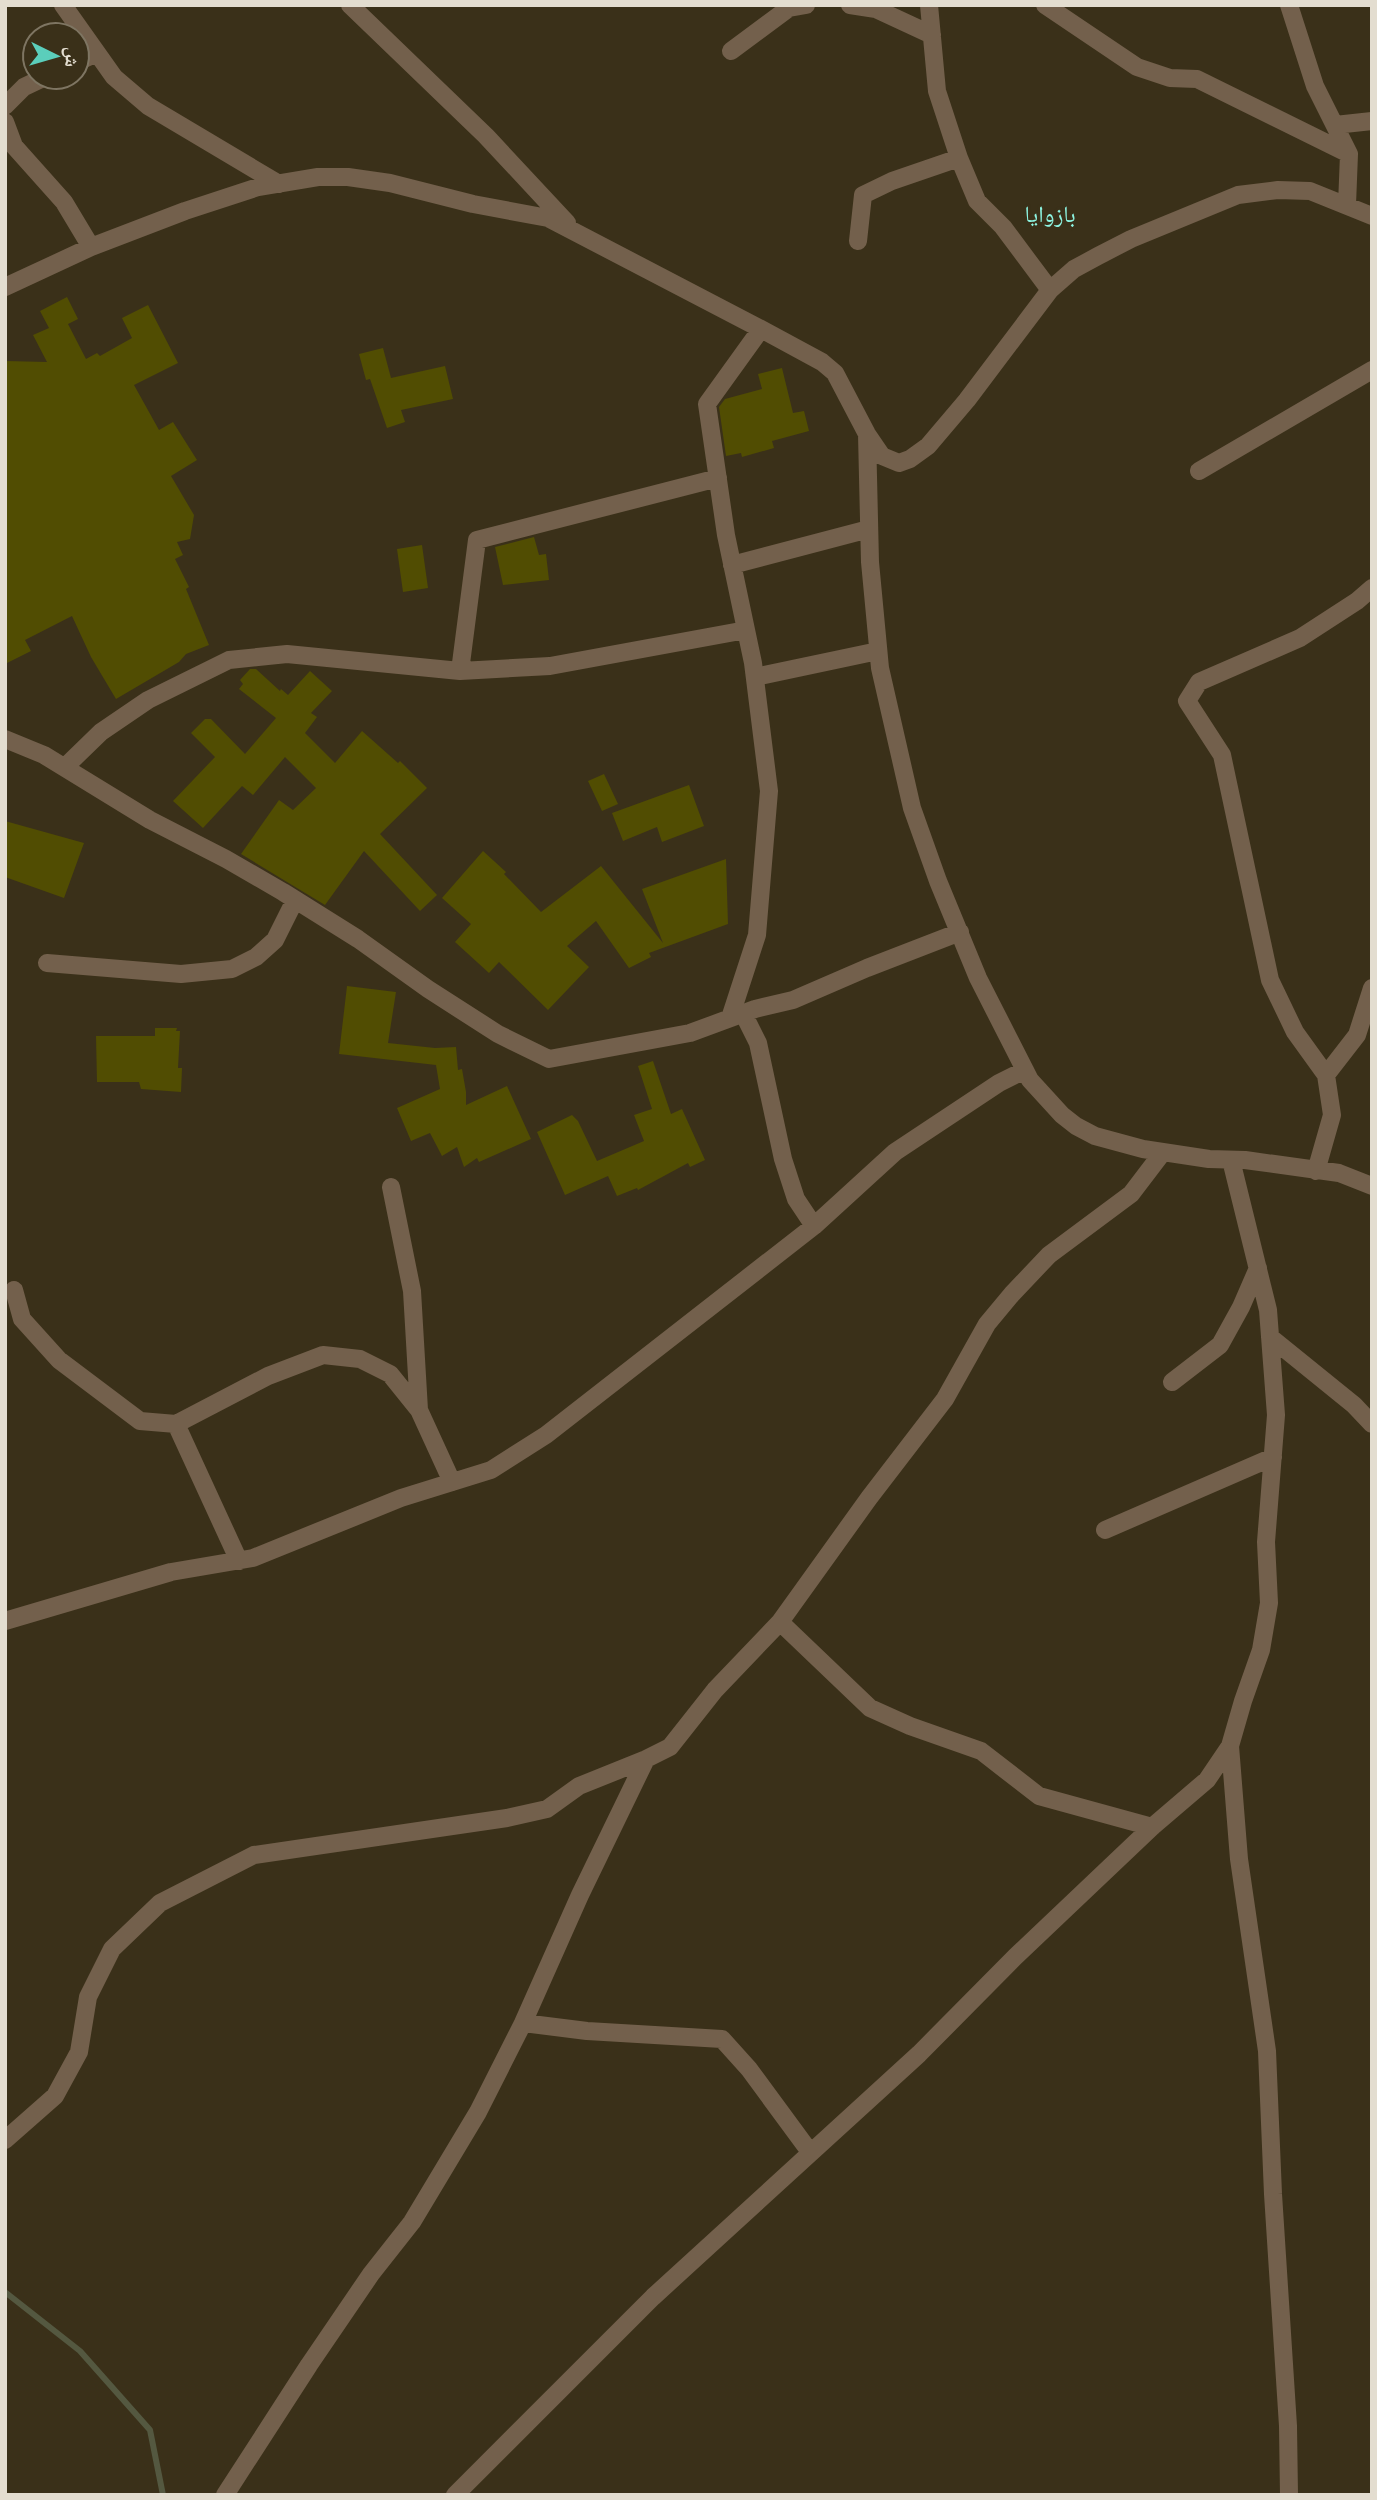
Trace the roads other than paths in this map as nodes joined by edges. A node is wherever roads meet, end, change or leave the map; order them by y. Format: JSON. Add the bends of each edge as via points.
{"nodes":[{"id":1,"x":63,"y":5,"type":"edge"},
{"id":2,"x":350,"y":5,"type":"edge"},
{"id":3,"x":806,"y":5,"type":"edge"},
{"id":4,"x":850,"y":5,"type":"edge"},
{"id":5,"x":929,"y":5,"type":"edge"},
{"id":6,"x":1045,"y":5,"type":"edge"},
{"id":7,"x":1289,"y":5,"type":"edge"},
{"id":8,"x":932,"y":35,"type":"junction"},
{"id":9,"x":731,"y":51,"type":"dead end"},
{"id":10,"x":97,"y":53,"type":"junction"},
{"id":11,"x":91,"y":56,"type":"edge"},
{"id":12,"x":21,"y":90,"type":"edge"},
{"id":13,"x":5,"y":106,"type":"edge"},
{"id":14,"x":1372,"y":121,"type":"edge"},
{"id":15,"x":5,"y":122,"type":"edge"},
{"id":16,"x":1335,"y":125,"type":"junction"},
{"id":17,"x":1349,"y":154,"type":"junction"},
{"id":18,"x":959,"y":158,"type":"junction"},
{"id":19,"x":279,"y":184,"type":"junction"},
{"id":20,"x":1347,"y":205,"type":"junction"},
{"id":21,"x":1371,"y":220,"type":"edge"},
{"id":22,"x":573,"y":230,"type":"junction"},
{"id":23,"x":858,"y":241,"type":"dead end"},
{"id":24,"x":90,"y":247,"type":"junction"},
{"id":25,"x":5,"y":287,"type":"edge"},
{"id":26,"x":1050,"y":290,"type":"junction"},
{"id":27,"x":761,"y":329,"type":"junction"},
{"id":28,"x":1372,"y":370,"type":"edge"},
{"id":29,"x":867,"y":434,"type":"junction"},
{"id":30,"x":1199,"y":471,"type":"dead end"},
{"id":31,"x":718,"y":478,"type":"junction"},
{"id":32,"x":869,"y":529,"type":"junction"},
{"id":33,"x":732,"y":565,"type":"junction"},
{"id":34,"x":1372,"y":588,"type":"edge"},
{"id":35,"x":746,"y":630,"type":"junction"},
{"id":36,"x":878,"y":651,"type":"junction"},
{"id":37,"x":460,"y":671,"type":"junction"},
{"id":38,"x":755,"y":677,"type":"junction"},
{"id":39,"x":5,"y":739,"type":"edge"},
{"id":40,"x":65,"y":767,"type":"junction"},
{"id":41,"x":295,"y":900,"type":"junction"},
{"id":42,"x":960,"y":932,"type":"junction"},
{"id":43,"x":47,"y":963,"type":"dead end"},
{"id":44,"x":1372,"y":988,"type":"edge"},
{"id":45,"x":737,"y":1016,"type":"junction"},
{"id":46,"x":1025,"y":1070,"type":"junction"},
{"id":47,"x":1326,"y":1075,"type":"junction"},
{"id":48,"x":1163,"y":1152,"type":"junction"},
{"id":49,"x":1231,"y":1160,"type":"junction"},
{"id":50,"x":1316,"y":1171,"type":"junction"},
{"id":51,"x":1372,"y":1186,"type":"edge"},
{"id":52,"x":391,"y":1187,"type":"dead end"},
{"id":53,"x":814,"y":1226,"type":"junction"},
{"id":54,"x":1258,"y":1268,"type":"junction"},
{"id":55,"x":14,"y":1290,"type":"dead end"},
{"id":56,"x":1270,"y":1337,"type":"junction"},
{"id":57,"x":1172,"y":1382,"type":"dead end"},
{"id":58,"x":419,"y":1410,"type":"junction"},
{"id":59,"x":176,"y":1423,"type":"junction"},
{"id":60,"x":1372,"y":1424,"type":"edge"},
{"id":61,"x":1273,"y":1457,"type":"junction"},
{"id":62,"x":452,"y":1482,"type":"junction"},
{"id":63,"x":1105,"y":1530,"type":"dead end"},
{"id":64,"x":239,"y":1561,"type":"junction"},
{"id":65,"x":5,"y":1621,"type":"edge"},
{"id":66,"x":780,"y":1622,"type":"junction"},
{"id":67,"x":1230,"y":1746,"type":"junction"},
{"id":68,"x":646,"y":1759,"type":"junction"},
{"id":69,"x":1152,"y":1827,"type":"junction"},
{"id":70,"x":523,"y":2023,"type":"junction"},
{"id":71,"x":5,"y":2140,"type":"edge"},
{"id":72,"x":810,"y":2152,"type":"junction"},
{"id":73,"x":225,"y":2495,"type":"edge"},
{"id":74,"x":455,"y":2495,"type":"edge"},
{"id":75,"x":1289,"y":2495,"type":"edge"}],
"edges":[{"from":1,"to":10,"type":"street"},
{"from":2,"to":22,"type":"street","via":[[486,136]]},
{"from":3,"to":9,"type":"street","via":[[789,8]]},
{"from":4,"to":8,"type":"street","via":[[876,9]]},
{"from":5,"to":8,"type":"street"},
{"from":6,"to":17,"type":"street","via":[[1137,67],[1170,78],[1197,79]]},
{"from":7,"to":16,"type":"street","via":[[1315,86]]},
{"from":8,"to":18,"type":"street","via":[[937,91]]},
{"from":10,"to":11,"type":"street"},
{"from":10,"to":19,"type":"street","via":[[114,76],[148,106]]},
{"from":12,"to":13,"type":"street"},
{"from":14,"to":16,"type":"street"},
{"from":15,"to":24,"type":"street","via":[[14,146],[64,202]]},
{"from":16,"to":17,"type":"street"},
{"from":17,"to":20,"type":"street"},
{"from":18,"to":23,"type":"street","via":[[863,195]]},
{"from":18,"to":26,"type":"street","via":[[978,201]]},
{"from":19,"to":22,"type":"street","via":[[318,177],[390,183],[548,218]]},
{"from":19,"to":24,"type":"street","via":[[185,211]]},
{"from":20,"to":21,"type":"street"},
{"from":20,"to":26,"type":"street","via":[[1310,191],[1238,195],[1131,239],[1074,269]]},
{"from":22,"to":27,"type":"street"},
{"from":24,"to":25,"type":"street"},
{"from":26,"to":29,"type":"street","via":[[928,446],[899,463],[882,456]]},
{"from":27,"to":29,"type":"street","via":[[835,373]]},
{"from":27,"to":31,"type":"street","via":[[707,404]]},
{"from":28,"to":30,"type":"street"},
{"from":29,"to":32,"type":"street"},
{"from":31,"to":33,"type":"street"},
{"from":31,"to":37,"type":"street","via":[[477,540]]},
{"from":32,"to":33,"type":"street"},
{"from":32,"to":36,"type":"street"},
{"from":33,"to":35,"type":"street"},
{"from":34,"to":47,"type":"street","via":[[1300,638],[1199,682],[1188,701],[1222,755],[1270,980],[1295,1032]]},
{"from":35,"to":37,"type":"street","via":[[550,666]]},
{"from":35,"to":38,"type":"street"},
{"from":36,"to":38,"type":"street"},
{"from":36,"to":42,"type":"street","via":[[912,808]]},
{"from":37,"to":40,"type":"street","via":[[288,654],[229,660],[148,700],[101,732]]},
{"from":38,"to":45,"type":"street","via":[[769,791],[757,934]]},
{"from":39,"to":40,"type":"street"},
{"from":40,"to":41,"type":"street"},
{"from":41,"to":43,"type":"street","via":[[275,940],[256,957],[232,968],[181,974]]},
{"from":41,"to":45,"type":"street","via":[[498,1034],[549,1059],[690,1033]]},
{"from":42,"to":45,"type":"street","via":[[793,1000]]},
{"from":42,"to":46,"type":"street"},
{"from":44,"to":47,"type":"street","via":[[1357,1035]]},
{"from":45,"to":53,"type":"street","via":[[758,1044],[783,1159],[796,1199]]},
{"from":46,"to":48,"type":"street","via":[[1047,1100],[1076,1126],[1095,1136]]},
{"from":46,"to":53,"type":"street","via":[[895,1152]]},
{"from":47,"to":50,"type":"street","via":[[1332,1115]]},
{"from":48,"to":49,"type":"street"},
{"from":48,"to":66,"type":"street","via":[[1131,1194],[1049,1255],[987,1324],[945,1399]]},
{"from":49,"to":50,"type":"street"},
{"from":49,"to":54,"type":"street"},
{"from":50,"to":51,"type":"street","via":[[1339,1173]]},
{"from":52,"to":58,"type":"street","via":[[412,1292]]},
{"from":53,"to":62,"type":"street","via":[[546,1435],[491,1470]]},
{"from":54,"to":56,"type":"street"},
{"from":54,"to":57,"type":"street","via":[[1220,1345]]},
{"from":55,"to":59,"type":"street","via":[[22,1319],[59,1360],[140,1422]]},
{"from":56,"to":60,"type":"street"},
{"from":56,"to":61,"type":"street","via":[[1276,1415]]},
{"from":58,"to":59,"type":"street","via":[[390,1374],[360,1359],[323,1355],[268,1376]]},
{"from":58,"to":62,"type":"street"},
{"from":59,"to":64,"type":"street"},
{"from":61,"to":63,"type":"street"},
{"from":61,"to":67,"type":"street","via":[[1266,1542],[1269,1604],[1261,1650]]},
{"from":62,"to":64,"type":"street"},
{"from":64,"to":65,"type":"street","via":[[171,1572]]},
{"from":66,"to":68,"type":"street","via":[[715,1690],[670,1747]]},
{"from":66,"to":69,"type":"street","via":[[870,1708],[981,1751],[1039,1796]]},
{"from":67,"to":69,"type":"street","via":[[1207,1780]]},
{"from":67,"to":75,"type":"street","via":[[1239,1859],[1267,2051]]},
{"from":68,"to":70,"type":"street"},
{"from":68,"to":71,"type":"street","via":[[579,1786],[547,1809],[254,1855],[160,1903],[112,1949],[88,1997],[79,2052],[55,2096]]},
{"from":69,"to":72,"type":"street","via":[[919,2054]]},
{"from":70,"to":72,"type":"street","via":[[722,2039]]},
{"from":70,"to":73,"type":"street","via":[[478,2112],[412,2222],[371,2274]]},
{"from":72,"to":74,"type":"street","via":[[653,2297]]}]}
